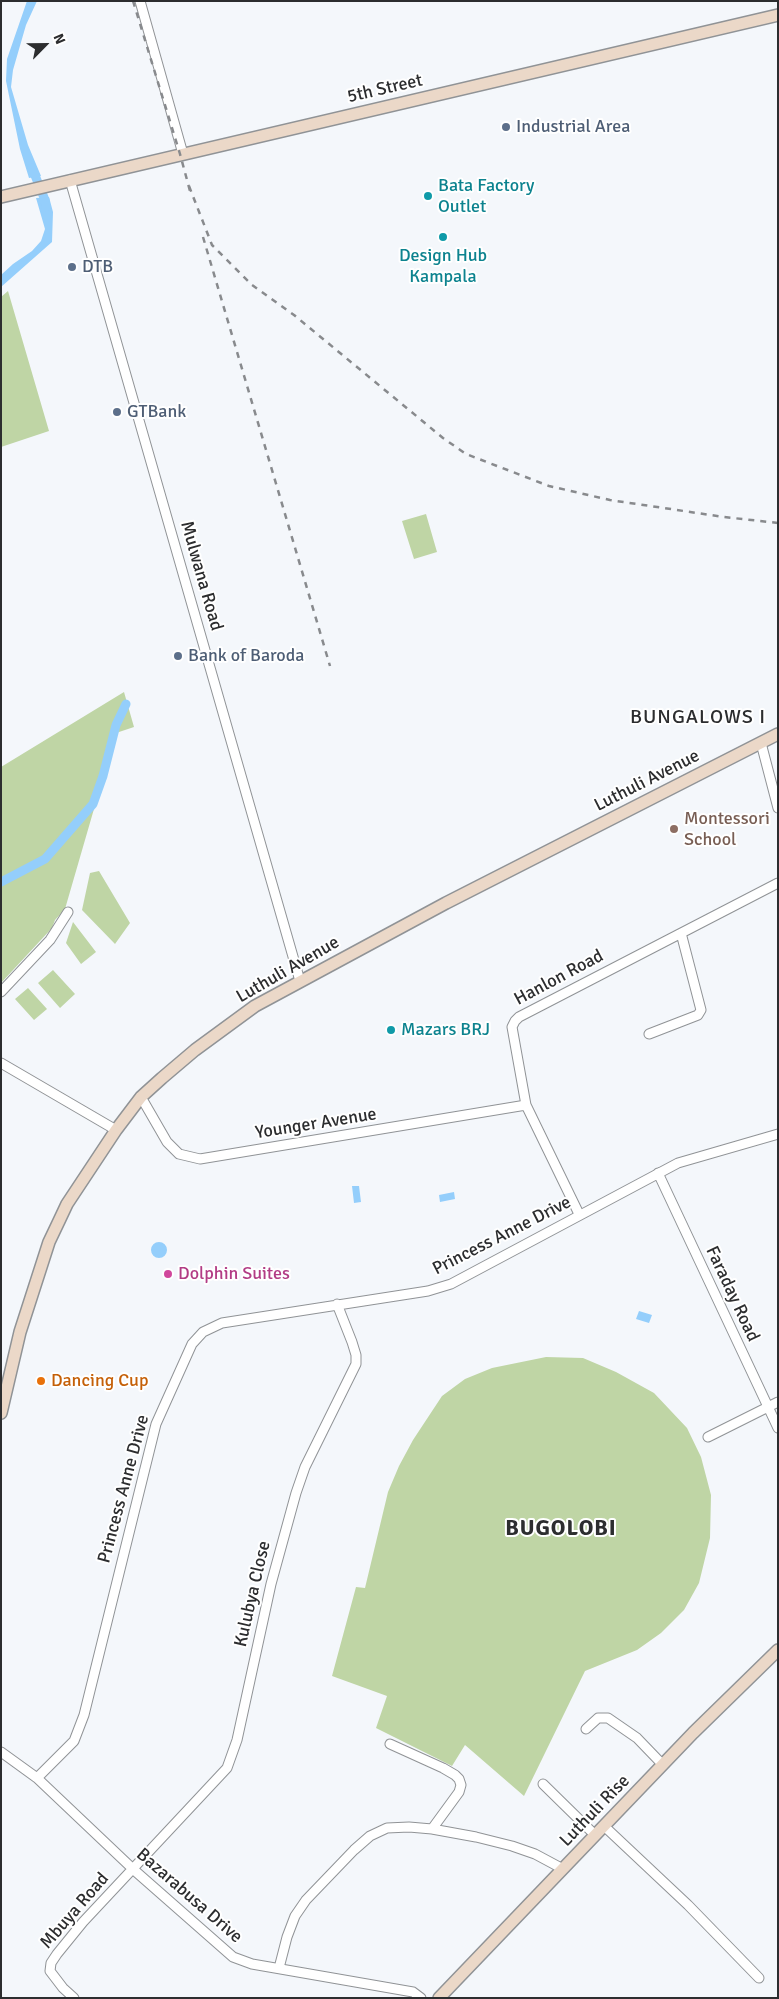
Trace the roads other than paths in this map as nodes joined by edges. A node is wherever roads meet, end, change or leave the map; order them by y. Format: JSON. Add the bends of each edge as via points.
{"nodes":[{"id":1,"x":140,"y":1,"type":"edge"},
{"id":2,"x":778,"y":15,"type":"edge"},
{"id":3,"x":183,"y":154,"type":"junction"},
{"id":4,"x":70,"y":180,"type":"junction"},
{"id":5,"x":1,"y":197,"type":"edge"},
{"id":6,"x":778,"y":734,"type":"edge"},
{"id":7,"x":761,"y":743,"type":"junction"},
{"id":8,"x":778,"y":808,"type":"edge"},
{"id":9,"x":778,"y":883,"type":"edge"},
{"id":10,"x":68,"y":912,"type":"dead end"},
{"id":11,"x":681,"y":933,"type":"junction"},
{"id":12,"x":300,"y":981,"type":"junction"},
{"id":13,"x":1,"y":992,"type":"edge"},
{"id":14,"x":649,"y":1034,"type":"dead end"},
{"id":15,"x":1,"y":1063,"type":"edge"},
{"id":16,"x":141,"y":1097,"type":"junction"},
{"id":17,"x":526,"y":1105,"type":"junction"},
{"id":18,"x":116,"y":1130,"type":"junction"},
{"id":19,"x":778,"y":1134,"type":"edge"},
{"id":20,"x":658,"y":1173,"type":"junction"},
{"id":21,"x":579,"y":1214,"type":"junction"},
{"id":22,"x":337,"y":1304,"type":"junction"},
{"id":23,"x":778,"y":1402,"type":"edge"},
{"id":24,"x":766,"y":1407,"type":"junction"},
{"id":25,"x":1,"y":1413,"type":"edge"},
{"id":26,"x":778,"y":1428,"type":"edge"},
{"id":27,"x":708,"y":1437,"type":"dead end"},
{"id":28,"x":778,"y":1650,"type":"edge"},
{"id":29,"x":586,"y":1729,"type":"dead end"},
{"id":30,"x":390,"y":1744,"type":"dead end"},
{"id":31,"x":1,"y":1752,"type":"edge"},
{"id":32,"x":662,"y":1765,"type":"junction"},
{"id":33,"x":37,"y":1778,"type":"junction"},
{"id":34,"x":543,"y":1784,"type":"dead end"},
{"id":35,"x":604,"y":1826,"type":"junction"},
{"id":36,"x":432,"y":1829,"type":"junction"},
{"id":37,"x":595,"y":1835,"type":"junction"},
{"id":38,"x":562,"y":1869,"type":"junction"},
{"id":39,"x":134,"y":1870,"type":"junction"},
{"id":40,"x":280,"y":1968,"type":"junction"},
{"id":41,"x":759,"y":1978,"type":"dead end"},
{"id":42,"x":74,"y":1998,"type":"edge"},
{"id":43,"x":421,"y":1998,"type":"edge"},
{"id":44,"x":439,"y":1998,"type":"edge"}],
"edges":[{"from":1,"to":3,"type":"street"},
{"from":2,"to":3,"type":"street","name":"5th Street"},
{"from":3,"to":4,"type":"street","name":"5th Street"},
{"from":4,"to":5,"type":"street","name":"5th Street"},
{"from":4,"to":12,"type":"street","name":"Mulwana Road"},
{"from":6,"to":7,"type":"street","name":"Luthuli Avenue"},
{"from":7,"to":8,"type":"street"},
{"from":7,"to":12,"type":"street","name":"Luthuli Avenue"},
{"from":9,"to":11,"type":"street","name":"Hanlon Road"},
{"from":10,"to":13,"type":"street","via":[[50,940]]},
{"from":11,"to":14,"type":"street","via":[[701,1010],[698,1015]]},
{"from":11,"to":17,"type":"street","name":"Hanlon Road","via":[[519,1016],[512,1028]]},
{"from":12,"to":16,"type":"street","name":"Luthuli Avenue","via":[[255,1006],[195,1050]]},
{"from":15,"to":18,"type":"street"},
{"from":16,"to":17,"type":"street","name":"Younger Avenue","via":[[167,1142],[179,1154],[200,1159]]},
{"from":16,"to":18,"type":"street","name":"Luthuli Avenue"},
{"from":17,"to":21,"type":"street","name":"Hanlon Road"},
{"from":18,"to":25,"type":"street","name":"Luthuli Avenue","via":[[67,1204],[48,1242],[20,1332]]},
{"from":19,"to":20,"type":"street","name":"Princess Anne Drive","via":[[693,1157]]},
{"from":20,"to":21,"type":"street","name":"Princess Anne Drive"},
{"from":20,"to":24,"type":"street","name":"Faraday Road"},
{"from":21,"to":22,"type":"street","name":"Princess Anne Drive","via":[[451,1284],[428,1291]]},
{"from":22,"to":33,"type":"street","name":"Princess Anne Drive","via":[[222,1323],[203,1332],[192,1344],[156,1424],[84,1715],[74,1741]]},
{"from":22,"to":39,"type":"street","name":"Kulubya Close","via":[[356,1364],[296,1493],[271,1584],[237,1740],[227,1768]]},
{"from":23,"to":24,"type":"street"},
{"from":24,"to":26,"type":"street","name":"Faraday Road"},
{"from":24,"to":27,"type":"street"},
{"from":28,"to":32,"type":"street","name":"Luthuli Rise"},
{"from":29,"to":32,"type":"street","via":[[598,1718],[608,1718],[637,1738]]},
{"from":30,"to":36,"type":"street","via":[[443,1768],[459,1779],[459,1792]]},
{"from":31,"to":33,"type":"street","name":"Bazarabusa Drive"},
{"from":32,"to":35,"type":"street","name":"Luthuli Rise"},
{"from":33,"to":39,"type":"street","name":"Bazarabusa Drive"},
{"from":34,"to":37,"type":"street"},
{"from":35,"to":37,"type":"street","name":"Luthuli Rise"},
{"from":35,"to":41,"type":"street"},
{"from":36,"to":38,"type":"street","via":[[512,1846]]},
{"from":36,"to":40,"type":"street","via":[[387,1828],[370,1836],[354,1850],[316,1888],[296,1916]]},
{"from":37,"to":38,"type":"street","name":"Luthuli Rise"},
{"from":38,"to":44,"type":"street","name":"Luthuli Rise"},
{"from":39,"to":40,"type":"street","name":"Bazarabusa Drive","via":[[233,1956],[252,1964]]},
{"from":39,"to":42,"type":"street","name":"Mbuya Road","via":[[83,1922],[51,1963],[50,1971]]},
{"from":40,"to":43,"type":"street","name":"Bazarabusa Drive","via":[[413,1992]]}]}
